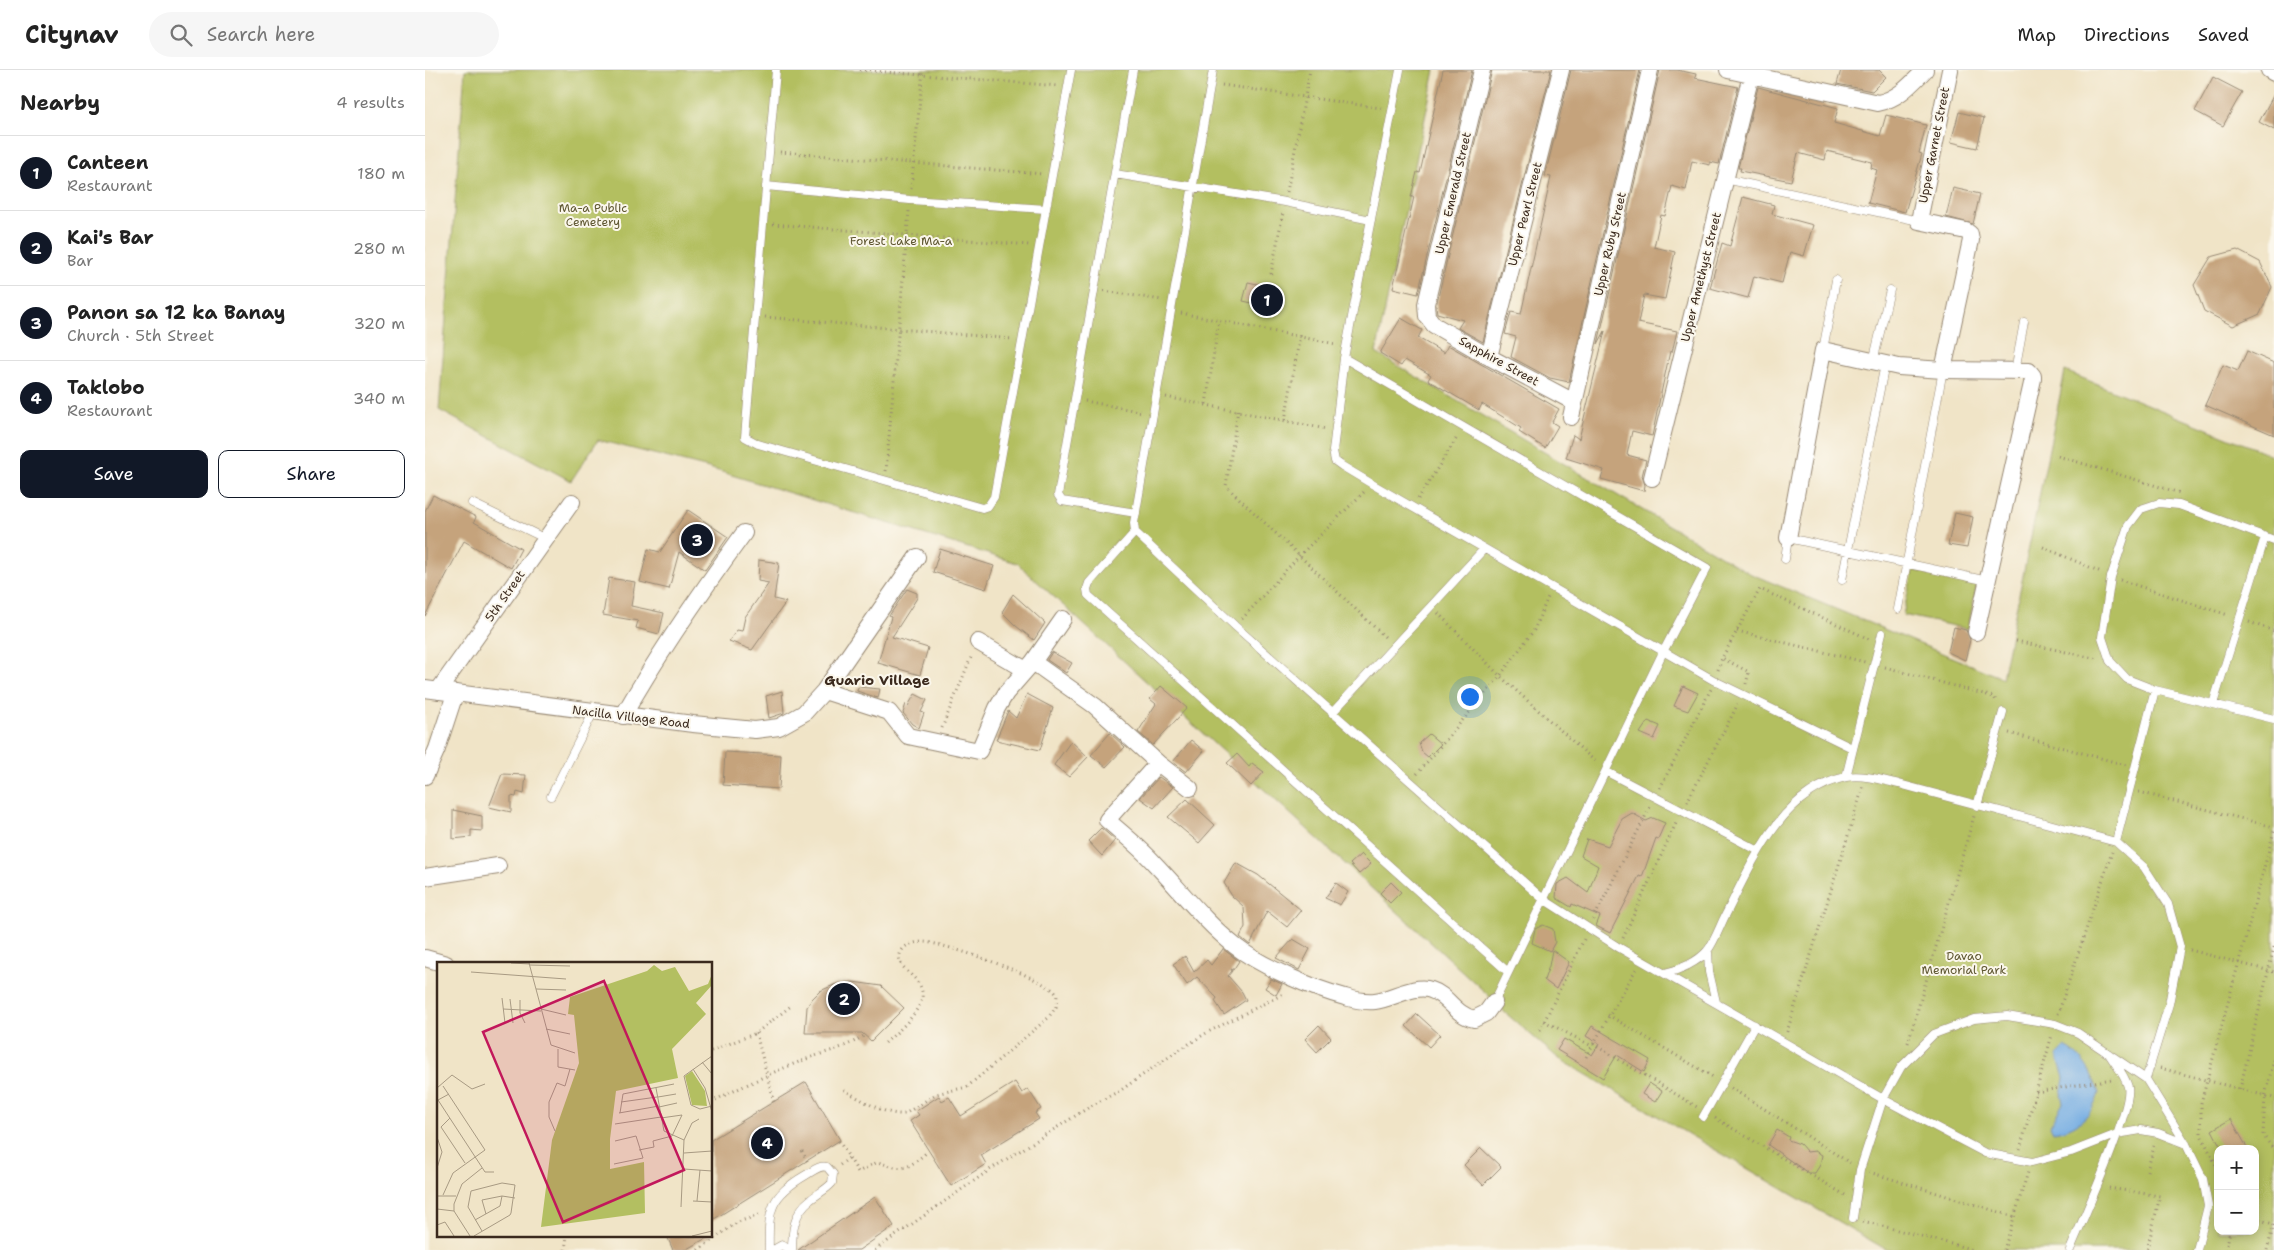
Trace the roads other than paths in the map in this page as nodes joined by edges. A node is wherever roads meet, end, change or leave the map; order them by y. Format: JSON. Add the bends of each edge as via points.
{"nodes":[{"id":1,"x":777,"y":70,"type":"edge"},
{"id":2,"x":1071,"y":70,"type":"edge"},
{"id":3,"x":1133,"y":70,"type":"edge"},
{"id":4,"x":1213,"y":70,"type":"edge"},
{"id":5,"x":1400,"y":70,"type":"edge"},
{"id":6,"x":1482,"y":70,"type":"edge"},
{"id":7,"x":1561,"y":70,"type":"edge"},
{"id":8,"x":1650,"y":70,"type":"edge"},
{"id":9,"x":1728,"y":70,"type":"edge"},
{"id":10,"x":1925,"y":70,"type":"edge"},
{"id":11,"x":1950,"y":70,"type":"edge"},
{"id":12,"x":2269,"y":70,"type":"edge"},
{"id":13,"x":2274,"y":73,"type":"edge"},
{"id":14,"x":1756,"y":74,"type":"edge"},
{"id":15,"x":1115,"y":174,"type":"junction"},
{"id":16,"x":1725,"y":179,"type":"junction"},
{"id":17,"x":766,"y":186,"type":"junction"},
{"id":18,"x":1193,"y":186,"type":"junction"},
{"id":19,"x":1046,"y":209,"type":"junction"},
{"id":20,"x":1371,"y":220,"type":"junction"},
{"id":21,"x":1919,"y":221,"type":"junction"},
{"id":22,"x":1836,"y":280,"type":"dead end"},
{"id":23,"x":1890,"y":290,"type":"dead end"},
{"id":24,"x":1427,"y":316,"type":"joint"},
{"id":25,"x":2024,"y":322,"type":"dead end"},
{"id":26,"x":1823,"y":350,"type":"junction"},
{"id":27,"x":1489,"y":357,"type":"junction"},
{"id":28,"x":1344,"y":358,"type":"junction"},
{"id":29,"x":1879,"y":363,"type":"junction"},
{"id":30,"x":1943,"y":370,"type":"junction"},
{"id":31,"x":2015,"y":371,"type":"junction"},
{"id":32,"x":1573,"y":410,"type":"joint"},
{"id":33,"x":1652,"y":478,"type":"dead end"},
{"id":34,"x":572,"y":502,"type":"dead end"},
{"id":35,"x":472,"y":503,"type":"dead end"},
{"id":36,"x":1136,"y":513,"type":"junction"},
{"id":37,"x":1135,"y":532,"type":"junction"},
{"id":38,"x":744,"y":533,"type":"dead end"},
{"id":39,"x":2265,"y":537,"type":"junction"},
{"id":40,"x":1788,"y":538,"type":"junction"},
{"id":41,"x":546,"y":539,"type":"junction"},
{"id":42,"x":2274,"y":540,"type":"edge"},
{"id":43,"x":1484,"y":549,"type":"junction"},
{"id":44,"x":1848,"y":551,"type":"junction"},
{"id":45,"x":917,"y":557,"type":"dead end"},
{"id":46,"x":1785,"y":559,"type":"dead end"},
{"id":47,"x":1907,"y":564,"type":"junction"},
{"id":48,"x":1842,"y":580,"type":"dead end"},
{"id":49,"x":1988,"y":581,"type":"junction"},
{"id":50,"x":1898,"y":609,"type":"dead end"},
{"id":51,"x":1063,"y":619,"type":"dead end"},
{"id":52,"x":1976,"y":632,"type":"dead end"},
{"id":53,"x":1882,"y":633,"type":"dead end"},
{"id":54,"x":978,"y":642,"type":"road end"},
{"id":55,"x":1663,"y":652,"type":"junction"},
{"id":56,"x":1029,"y":666,"type":"junction"},
{"id":57,"x":432,"y":690,"type":"edge"},
{"id":58,"x":2155,"y":690,"type":"junction"},
{"id":59,"x":824,"y":691,"type":"junction"},
{"id":60,"x":455,"y":694,"type":"junction"},
{"id":61,"x":2213,"y":704,"type":"junction"},
{"id":62,"x":2003,"y":712,"type":"dead end"},
{"id":63,"x":593,"y":713,"type":"junction"},
{"id":64,"x":1332,"y":713,"type":"junction"},
{"id":65,"x":623,"y":716,"type":"junction"},
{"id":66,"x":2274,"y":719,"type":"edge"},
{"id":67,"x":1852,"y":748,"type":"junction"},
{"id":68,"x":1159,"y":763,"type":"junction"},
{"id":69,"x":1607,"y":772,"type":"junction"},
{"id":70,"x":425,"y":776,"type":"edge"},
{"id":71,"x":1846,"y":777,"type":"junction"},
{"id":72,"x":1190,"y":788,"type":"dead end"},
{"id":73,"x":551,"y":796,"type":"dead end"},
{"id":74,"x":1977,"y":806,"type":"junction"},
{"id":75,"x":2116,"y":842,"type":"junction"},
{"id":76,"x":1759,"y":851,"type":"junction"},
{"id":77,"x":498,"y":866,"type":"dead end"},
{"id":78,"x":425,"y":877,"type":"edge"},
{"id":79,"x":1543,"y":899,"type":"junction"},
{"id":80,"x":1707,"y":950,"type":"junction"},
{"id":81,"x":425,"y":958,"type":"edge"},
{"id":82,"x":439,"y":962,"type":"edge"},
{"id":83,"x":1508,"y":972,"type":"junction"},
{"id":84,"x":1665,"y":973,"type":"junction"},
{"id":85,"x":1494,"y":1002,"type":"joint"},
{"id":86,"x":1716,"y":1002,"type":"junction"},
{"id":87,"x":1755,"y":1025,"type":"junction"},
{"id":88,"x":2106,"y":1050,"type":"junction"},
{"id":89,"x":2146,"y":1079,"type":"junction"},
{"id":90,"x":1883,"y":1099,"type":"junction"},
{"id":91,"x":1704,"y":1115,"type":"road end"},
{"id":92,"x":2117,"y":1134,"type":"junction"},
{"id":93,"x":2185,"y":1144,"type":"junction"},
{"id":94,"x":1853,"y":1218,"type":"road end"},
{"id":95,"x":771,"y":1250,"type":"edge"},
{"id":96,"x":791,"y":1250,"type":"edge"},
{"id":97,"x":2070,"y":1250,"type":"edge"},
{"id":98,"x":2197,"y":1250,"type":"edge"}],
"edges":[{"from":1,"to":17,"type":"lane"},
{"from":2,"to":19,"type":"lane"},
{"from":3,"to":15,"type":"lane"},
{"from":4,"to":18,"type":"lane"},
{"from":5,"to":20,"type":"lane"},
{"from":6,"to":24,"type":"street","name":"Upper Emerald Street","via":[[1426,304]]},
{"from":7,"to":27,"type":"street","name":"Upper Pearl Street"},
{"from":8,"to":32,"type":"street","name":"Upper Ruby Street"},
{"from":9,"to":14,"type":"street"},
{"from":10,"to":14,"type":"street","via":[[1897,96],[1877,103]]},
{"from":11,"to":21,"type":"street","name":"Upper Garnet Street"},
{"from":12,"to":13,"type":"street"},
{"from":14,"to":16,"type":"street","name":"Upper Amethyst Street"},
{"from":15,"to":18,"type":"lane"},
{"from":15,"to":36,"type":"lane","via":[[1057,495],[1059,499]]},
{"from":16,"to":21,"type":"lane"},
{"from":16,"to":33,"type":"street","name":"Upper Amethyst Street"},
{"from":17,"to":19,"type":"lane"},
{"from":17,"to":19,"type":"lane","via":[[745,437],[758,444],[976,508],[989,506],[994,497]]},
{"from":18,"to":20,"type":"lane"},
{"from":18,"to":36,"type":"lane"},
{"from":20,"to":28,"type":"lane"},
{"from":21,"to":30,"type":"street","via":[[1966,231],[1971,240]]},
{"from":22,"to":26,"type":"lane"},
{"from":23,"to":29,"type":"lane"},
{"from":24,"to":27,"type":"street","name":"Sapphire Street","via":[[1434,325]]},
{"from":25,"to":31,"type":"lane"},
{"from":26,"to":29,"type":"street"},
{"from":26,"to":40,"type":"street"},
{"from":27,"to":32,"type":"street","name":"Sapphire Street"},
{"from":28,"to":43,"type":"lane","via":[[1334,430],[1335,460]]},
{"from":28,"to":55,"type":"lane","via":[[1707,568]]},
{"from":29,"to":30,"type":"street"},
{"from":29,"to":44,"type":"lane"},
{"from":30,"to":31,"type":"street"},
{"from":30,"to":47,"type":"lane"},
{"from":31,"to":49,"type":"street","via":[[2029,372],[2033,379]]},
{"from":34,"to":41,"type":"street","name":"5th Street"},
{"from":35,"to":41,"type":"lane"},
{"from":36,"to":37,"type":"lane"},
{"from":37,"to":64,"type":"lane"},
{"from":37,"to":83,"type":"lane","via":[[1089,583],[1088,595]]},
{"from":38,"to":65,"type":"street","via":[[660,652]]},
{"from":39,"to":42,"type":"lane"},
{"from":39,"to":58,"type":"lane","via":[[2179,505],[2159,503],[2141,509],[2128,526],[2111,577],[2103,638],[2110,661],[2127,679]]},
{"from":39,"to":61,"type":"lane"},
{"from":40,"to":44,"type":"lane"},
{"from":40,"to":46,"type":"lane"},
{"from":41,"to":57,"type":"street","name":"5th Street"},
{"from":43,"to":55,"type":"lane"},
{"from":43,"to":64,"type":"lane"},
{"from":44,"to":47,"type":"lane"},
{"from":44,"to":48,"type":"lane"},
{"from":45,"to":59,"type":"street","name":"Nacilla Village Road"},
{"from":47,"to":49,"type":"lane"},
{"from":47,"to":50,"type":"lane"},
{"from":49,"to":52,"type":"street"},
{"from":51,"to":56,"type":"street"},
{"from":53,"to":67,"type":"lane"},
{"from":54,"to":56,"type":"street"},
{"from":55,"to":67,"type":"lane"},
{"from":55,"to":69,"type":"lane"},
{"from":56,"to":59,"type":"street","via":[[1006,692],[979,751],[908,736],[889,712]]},
{"from":56,"to":68,"type":"street","via":[[1095,706]]},
{"from":57,"to":60,"type":"street","name":"Nacilla Village Road"},
{"from":58,"to":61,"type":"lane"},
{"from":58,"to":75,"type":"lane"},
{"from":59,"to":65,"type":"street","name":"Nacilla Village Road","via":[[791,722],[767,730]]},
{"from":60,"to":63,"type":"street","name":"Nacilla Village Road"},
{"from":60,"to":70,"type":"street"},
{"from":61,"to":66,"type":"lane"},
{"from":62,"to":74,"type":"lane"},
{"from":63,"to":65,"type":"street","name":"Nacilla Village Road"},
{"from":63,"to":73,"type":"lane"},
{"from":64,"to":79,"type":"lane"},
{"from":67,"to":71,"type":"lane"},
{"from":68,"to":72,"type":"street"},
{"from":68,"to":85,"type":"street","via":[[1107,820],[1155,863],[1235,945],[1261,962],[1306,982],[1359,1000],[1375,1001],[1430,989],[1459,1013],[1474,1019],[1486,1013]]},
{"from":69,"to":76,"type":"lane"},
{"from":69,"to":79,"type":"lane"},
{"from":71,"to":74,"type":"lane","via":[[1866,777],[1899,784]]},
{"from":71,"to":76,"type":"lane","via":[[1813,791],[1786,812]]},
{"from":74,"to":75,"type":"lane"},
{"from":75,"to":89,"type":"lane","via":[[2144,867],[2168,904],[2180,947],[2169,1004]]},
{"from":76,"to":80,"type":"lane"},
{"from":77,"to":78,"type":"street"},
{"from":79,"to":83,"type":"lane"},
{"from":79,"to":84,"type":"lane","via":[[1618,948]]},
{"from":80,"to":84,"type":"lane","via":[[1689,964]]},
{"from":80,"to":86,"type":"lane"},
{"from":81,"to":82,"type":"street"},
{"from":83,"to":85,"type":"lane"},
{"from":84,"to":86,"type":"lane"},
{"from":86,"to":87,"type":"lane"},
{"from":87,"to":90,"type":"lane"},
{"from":87,"to":91,"type":"lane"},
{"from":88,"to":89,"type":"lane"},
{"from":88,"to":90,"type":"lane","via":[[2055,1024],[2007,1016],[1974,1019],[1934,1034],[1901,1067]]},
{"from":88,"to":92,"type":"lane","via":[[2128,1089]]},
{"from":89,"to":93,"type":"lane"},
{"from":90,"to":92,"type":"lane","via":[[1985,1153],[2017,1161],[2031,1162],[2071,1152]]},
{"from":90,"to":94,"type":"lane","via":[[1860,1170]]},
{"from":92,"to":93,"type":"lane","via":[[2141,1130]]},
{"from":92,"to":97,"type":"lane"},
{"from":93,"to":98,"type":"lane","via":[[2203,1179],[2208,1206]]},
{"from":95,"to":96,"type":"lane","via":[[782,1245]]},
{"from":95,"to":96,"type":"lane","via":[[775,1201],[787,1186],[827,1166],[832,1171],[832,1183],[798,1214]]}]}
